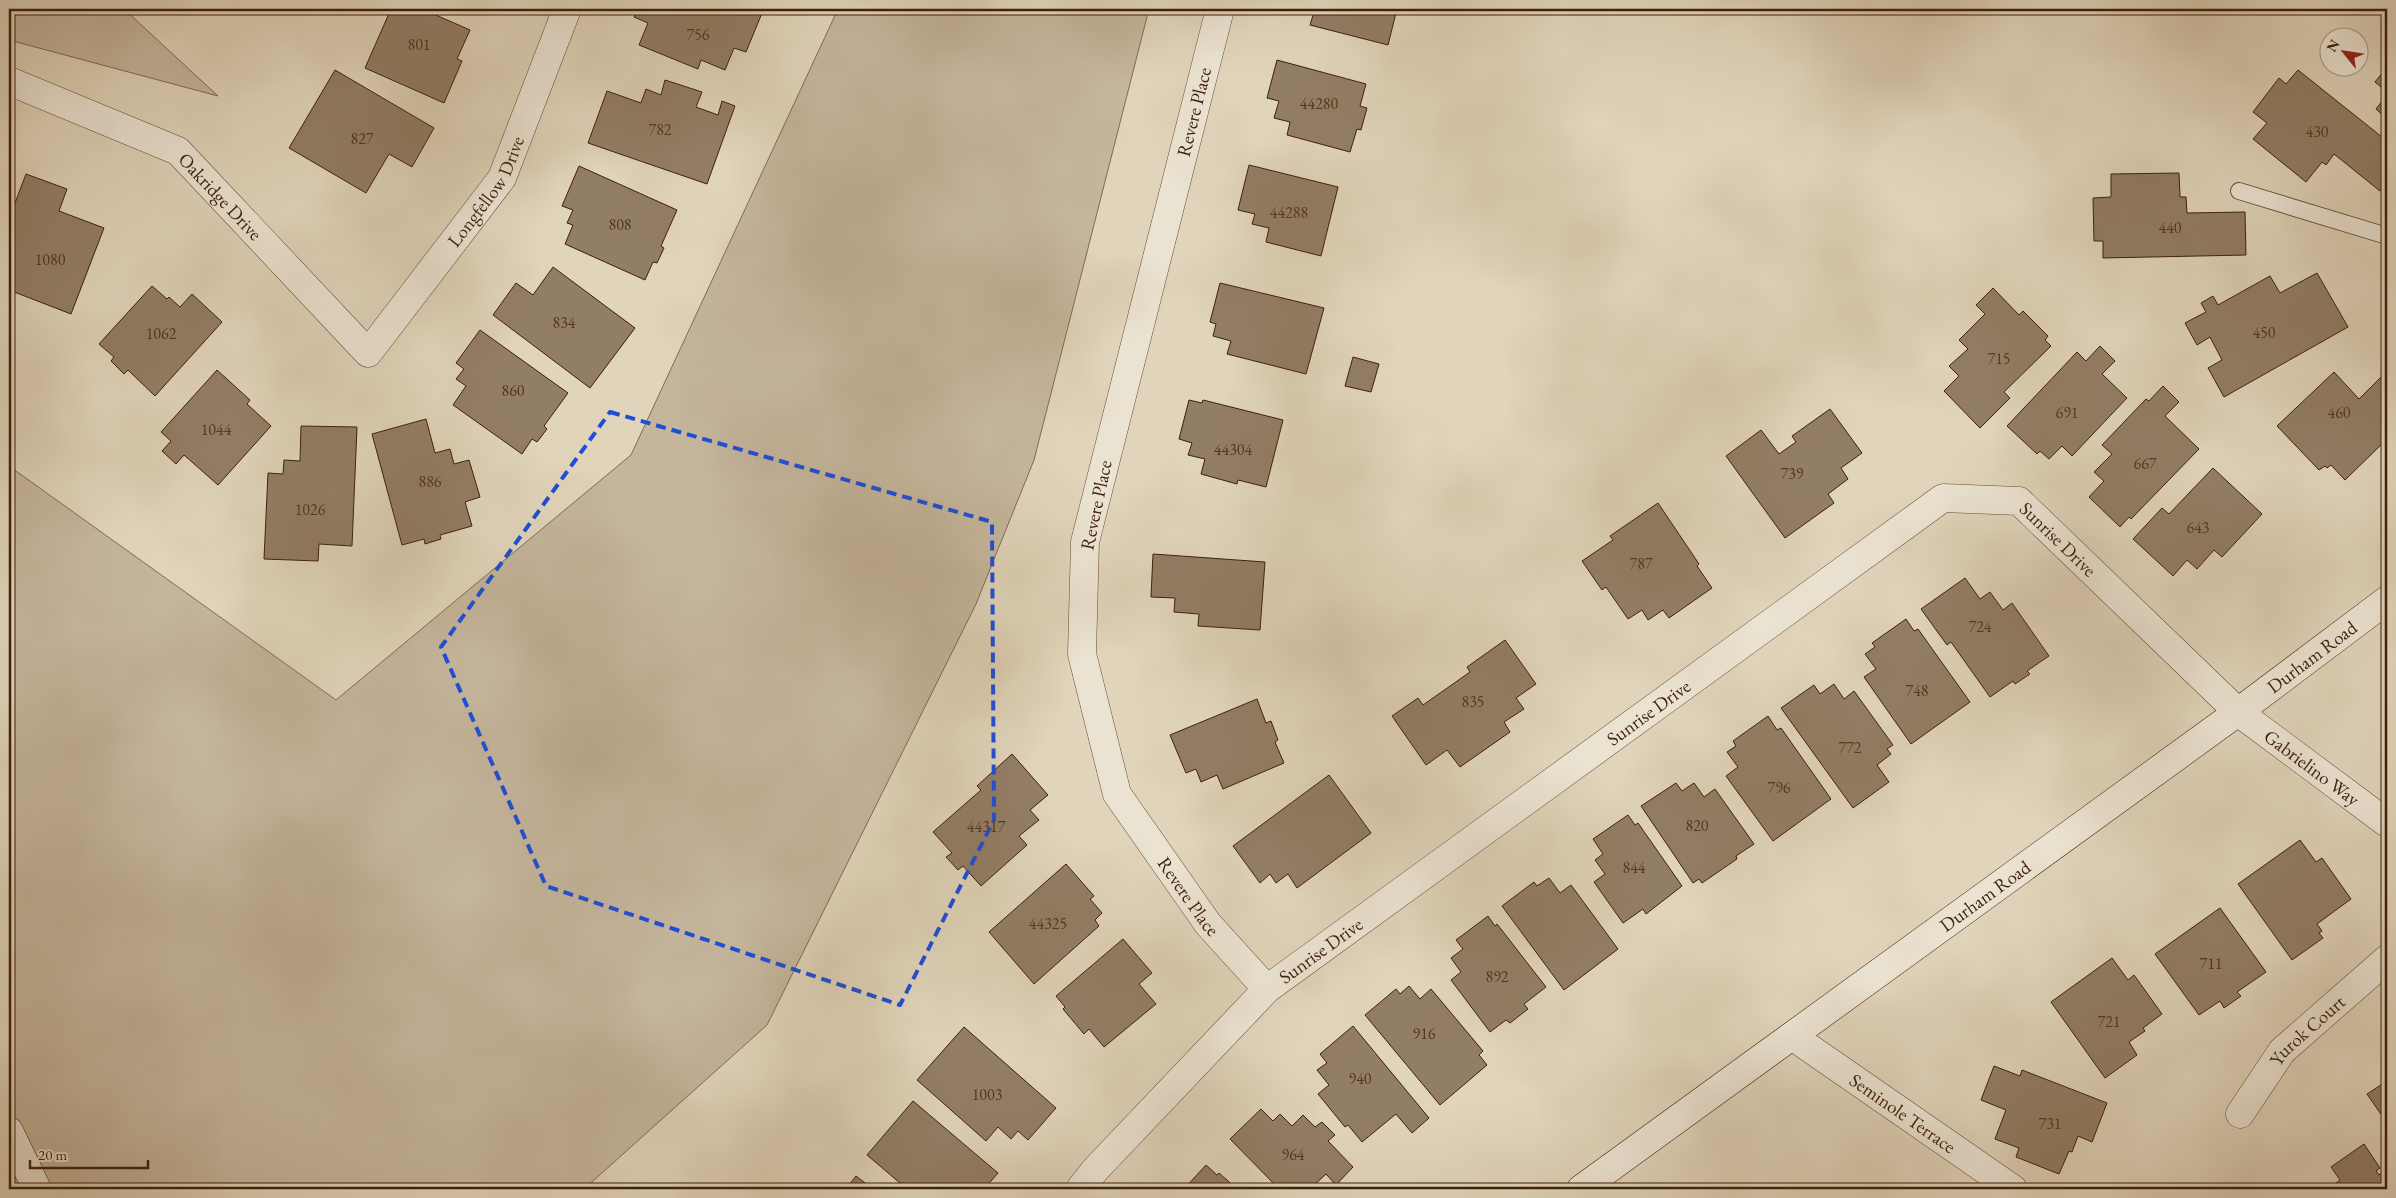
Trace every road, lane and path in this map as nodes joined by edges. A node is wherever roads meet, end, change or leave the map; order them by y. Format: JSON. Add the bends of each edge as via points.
{"nodes":[{"id":1,"x":566,"y":9,"type":"edge"},
{"id":2,"x":1220,"y":9,"type":"edge"},
{"id":3,"x":9,"y":81,"type":"edge"},
{"id":4,"x":2239,"y":191,"type":"dead end"},
{"id":5,"x":2387,"y":236,"type":"edge"},
{"id":6,"x":368,"y":353,"type":"joint"},
{"id":7,"x":2387,"y":600,"type":"edge"},
{"id":8,"x":2238,"y":712,"type":"junction"},
{"id":9,"x":2387,"y":824,"type":"edge"},
{"id":10,"x":2387,"y":960,"type":"edge"},
{"id":11,"x":1267,"y":989,"type":"junction"},
{"id":12,"x":1792,"y":1036,"type":"junction"},
{"id":13,"x":2240,"y":1114,"type":"dead end"},
{"id":14,"x":9,"y":1131,"type":"edge"},
{"id":15,"x":37,"y":1189,"type":"edge"},
{"id":16,"x":1080,"y":1189,"type":"edge"},
{"id":17,"x":1582,"y":1189,"type":"edge"},
{"id":18,"x":2013,"y":1189,"type":"edge"}],
"edges":[{"from":1,"to":6,"type":"street","name":"Longfellow Drive","via":[[502,178]]},
{"from":2,"to":11,"type":"street","name":"Revere Place","via":[[1085,542],[1082,654],[1117,794],[1208,924]]},
{"from":3,"to":6,"type":"street","name":"Oakridge Drive","via":[[178,151]]},
{"from":4,"to":5,"type":"lane"},
{"from":7,"to":8,"type":"street","name":"Durham Road"},
{"from":8,"to":9,"type":"street","name":"Gabrielino Way"},
{"from":8,"to":11,"type":"street","name":"Sunrise Drive","via":[[2019,501],[1943,498]]},
{"from":8,"to":12,"type":"street","name":"Durham Road"},
{"from":10,"to":13,"type":"street","name":"Yurok Court","via":[[2282,1051]]},
{"from":11,"to":16,"type":"street","name":"Sunrise Drive"},
{"from":12,"to":17,"type":"street","name":"Durham Road"},
{"from":12,"to":18,"type":"street","name":"Seminole Terrace"},
{"from":14,"to":15,"type":"street"}]}
